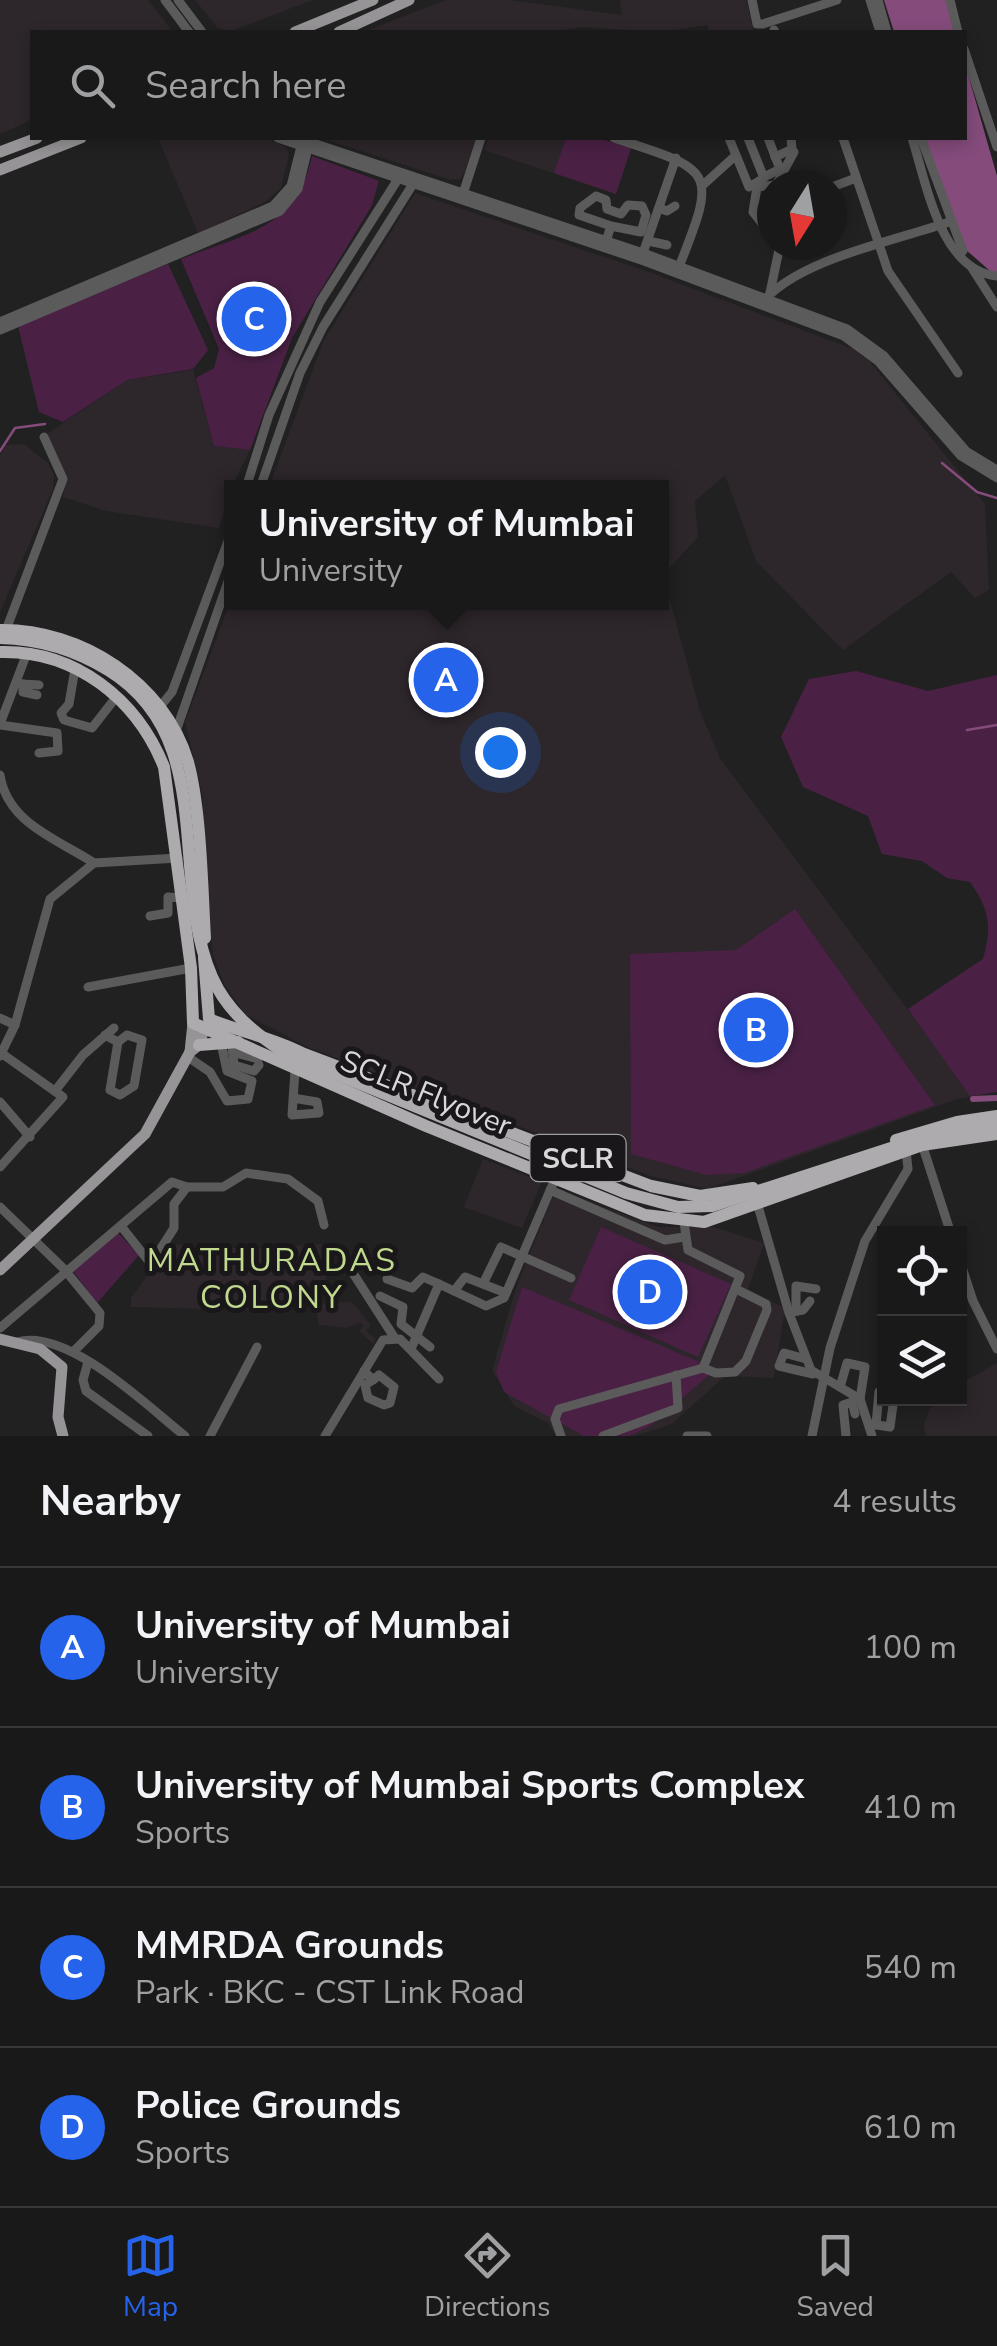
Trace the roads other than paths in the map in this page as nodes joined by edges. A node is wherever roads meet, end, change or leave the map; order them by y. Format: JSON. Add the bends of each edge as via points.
{"nodes":[{"id":1,"x":166,"y":0,"type":"edge"},
{"id":2,"x":178,"y":0,"type":"edge"},
{"id":3,"x":373,"y":0,"type":"edge"},
{"id":4,"x":409,"y":0,"type":"edge"},
{"id":5,"x":752,"y":0,"type":"edge"},
{"id":6,"x":837,"y":0,"type":"edge"},
{"id":7,"x":874,"y":0,"type":"edge"},
{"id":8,"x":950,"y":0,"type":"edge"},
{"id":9,"x":188,"y":30,"type":"edge"},
{"id":10,"x":200,"y":30,"type":"edge"},
{"id":11,"x":299,"y":30,"type":"edge"},
{"id":12,"x":342,"y":30,"type":"edge"},
{"id":13,"x":883,"y":30,"type":"edge"},
{"id":14,"x":958,"y":30,"type":"edge"},
{"id":15,"x":967,"y":59,"type":"edge"},
{"id":16,"x":32,"y":140,"type":"edge"},
{"id":17,"x":75,"y":140,"type":"edge"},
{"id":18,"x":480,"y":140,"type":"edge"},
{"id":19,"x":620,"y":140,"type":"edge"},
{"id":20,"x":729,"y":140,"type":"edge"},
{"id":21,"x":749,"y":140,"type":"edge"},
{"id":22,"x":769,"y":140,"type":"edge"},
{"id":23,"x":791,"y":140,"type":"edge"},
{"id":24,"x":844,"y":140,"type":"edge"},
{"id":25,"x":913,"y":140,"type":"edge"},
{"id":26,"x":921,"y":140,"type":"edge"},
{"id":27,"x":304,"y":143,"type":"edge"},
{"id":28,"x":997,"y":147,"type":"edge"},
{"id":29,"x":0,"y":152,"type":"edge"},
{"id":30,"x":794,"y":152,"type":"dead end"},
{"id":31,"x":735,"y":156,"type":"junction"},
{"id":32,"x":676,"y":158,"type":"junction"},
{"id":33,"x":776,"y":158,"type":"junction"},
{"id":34,"x":0,"y":170,"type":"edge"},
{"id":35,"x":761,"y":170,"type":"edge"},
{"id":36,"x":779,"y":170,"type":"edge"},
{"id":37,"x":784,"y":170,"type":"edge"},
{"id":38,"x":856,"y":178,"type":"junction"},
{"id":39,"x":398,"y":179,"type":"junction"},
{"id":40,"x":757,"y":181,"type":"edge"},
{"id":41,"x":847,"y":181,"type":"edge"},
{"id":42,"x":413,"y":184,"type":"junction"},
{"id":43,"x":703,"y":185,"type":"junction"},
{"id":44,"x":757,"y":187,"type":"edge"},
{"id":45,"x":933,"y":188,"type":"junction"},
{"id":46,"x":462,"y":196,"type":"junction"},
{"id":47,"x":757,"y":217,"type":"edge"},
{"id":48,"x":945,"y":223,"type":"junction"},
{"id":49,"x":608,"y":225,"type":"junction"},
{"id":50,"x":603,"y":240,"type":"junction"},
{"id":51,"x":648,"y":241,"type":"junction"},
{"id":52,"x":668,"y":245,"type":"dead end"},
{"id":53,"x":878,"y":247,"type":"junction"},
{"id":54,"x":644,"y":253,"type":"junction"},
{"id":55,"x":776,"y":260,"type":"edge"},
{"id":56,"x":970,"y":265,"type":"junction"},
{"id":57,"x":678,"y":270,"type":"junction"},
{"id":58,"x":993,"y":275,"type":"edge"},
{"id":59,"x":329,"y":289,"type":"junction"},
{"id":60,"x":341,"y":296,"type":"junction"},
{"id":61,"x":764,"y":301,"type":"junction"},
{"id":62,"x":997,"y":308,"type":"edge"},
{"id":63,"x":0,"y":322,"type":"edge"},
{"id":64,"x":0,"y":330,"type":"edge"},
{"id":65,"x":299,"y":347,"type":"junction"},
{"id":66,"x":310,"y":352,"type":"junction"},
{"id":67,"x":958,"y":373,"type":"dead end"},
{"id":68,"x":945,"y":435,"type":"junction"},
{"id":69,"x":44,"y":437,"type":"dead end"},
{"id":70,"x":997,"y":470,"type":"edge"},
{"id":71,"x":997,"y":478,"type":"edge"},
{"id":72,"x":249,"y":480,"type":"edge"},
{"id":73,"x":263,"y":480,"type":"edge"},
{"id":74,"x":224,"y":555,"type":"edge"},
{"id":75,"x":224,"y":593,"type":"edge"},
{"id":76,"x":199,"y":622,"type":"junction"},
{"id":77,"x":212,"y":626,"type":"junction"},
{"id":78,"x":2,"y":632,"type":"edge"},
{"id":79,"x":64,"y":640,"type":"junction"},
{"id":80,"x":0,"y":649,"type":"edge"},
{"id":81,"x":27,"y":653,"type":"junction"},
{"id":82,"x":56,"y":661,"type":"junction"},
{"id":83,"x":75,"y":669,"type":"junction"},
{"id":84,"x":21,"y":684,"type":"junction"},
{"id":85,"x":38,"y":690,"type":"dead end"},
{"id":86,"x":118,"y":696,"type":"junction"},
{"id":87,"x":160,"y":708,"type":"junction"},
{"id":88,"x":1,"y":719,"type":"edge"},
{"id":89,"x":175,"y":732,"type":"junction"},
{"id":90,"x":39,"y":752,"type":"dead end"},
{"id":91,"x":0,"y":775,"type":"edge"},
{"id":92,"x":1,"y":787,"type":"edge"},
{"id":93,"x":176,"y":858,"type":"junction"},
{"id":94,"x":199,"y":859,"type":"junction"},
{"id":95,"x":94,"y":863,"type":"junction"},
{"id":96,"x":168,"y":883,"type":"dead end"},
{"id":97,"x":175,"y":897,"type":"junction"},
{"id":98,"x":150,"y":916,"type":"dead end"},
{"id":99,"x":205,"y":937,"type":"junction"},
{"id":100,"x":198,"y":971,"type":"junction"},
{"id":101,"x":88,"y":987,"type":"dead end"},
{"id":102,"x":0,"y":1018,"type":"edge"},
{"id":103,"x":199,"y":1019,"type":"junction"},
{"id":104,"x":15,"y":1025,"type":"junction"},
{"id":105,"x":271,"y":1037,"type":"junction"},
{"id":106,"x":118,"y":1042,"type":"junction"},
{"id":107,"x":235,"y":1042,"type":"junction"},
{"id":108,"x":192,"y":1051,"type":"junction"},
{"id":109,"x":1,"y":1054,"type":"edge"},
{"id":110,"x":261,"y":1060,"type":"junction"},
{"id":111,"x":302,"y":1071,"type":"junction"},
{"id":112,"x":55,"y":1091,"type":"junction"},
{"id":113,"x":293,"y":1098,"type":"dead end"},
{"id":114,"x":0,"y":1102,"type":"edge"},
{"id":115,"x":997,"y":1116,"type":"edge"},
{"id":116,"x":997,"y":1125,"type":"edge"},
{"id":117,"x":493,"y":1126,"type":"junction"},
{"id":118,"x":997,"y":1134,"type":"edge"},
{"id":119,"x":30,"y":1137,"type":"junction"},
{"id":120,"x":920,"y":1139,"type":"junction"},
{"id":121,"x":484,"y":1150,"type":"junction"},
{"id":122,"x":906,"y":1150,"type":"junction"},
{"id":123,"x":0,"y":1167,"type":"edge"},
{"id":124,"x":552,"y":1185,"type":"junction"},
{"id":125,"x":187,"y":1187,"type":"junction"},
{"id":126,"x":758,"y":1206,"type":"junction"},
{"id":127,"x":1,"y":1210,"type":"edge"},
{"id":128,"x":324,"y":1224,"type":"dead end"},
{"id":129,"x":687,"y":1225,"type":"junction"},
{"id":130,"x":121,"y":1226,"type":"junction"},
{"id":131,"x":947,"y":1226,"type":"edge"},
{"id":132,"x":31,"y":1241,"type":"junction"},
{"id":133,"x":523,"y":1255,"type":"junction"},
{"id":134,"x":368,"y":1262,"type":"dead end"},
{"id":135,"x":64,"y":1269,"type":"junction"},
{"id":136,"x":0,"y":1270,"type":"edge"},
{"id":137,"x":571,"y":1278,"type":"dead end"},
{"id":138,"x":388,"y":1279,"type":"dead end"},
{"id":139,"x":967,"y":1283,"type":"edge"},
{"id":140,"x":438,"y":1284,"type":"junction"},
{"id":141,"x":483,"y":1284,"type":"junction"},
{"id":142,"x":736,"y":1289,"type":"junction"},
{"id":143,"x":816,"y":1289,"type":"dead end"},
{"id":144,"x":454,"y":1291,"type":"junction"},
{"id":145,"x":506,"y":1293,"type":"junction"},
{"id":146,"x":380,"y":1296,"type":"dead end"},
{"id":147,"x":810,"y":1301,"type":"dead end"},
{"id":148,"x":792,"y":1312,"type":"junction"},
{"id":149,"x":425,"y":1318,"type":"junction"},
{"id":150,"x":438,"y":1323,"type":"dead end"},
{"id":151,"x":0,"y":1328,"type":"edge"},
{"id":152,"x":417,"y":1336,"type":"junction"},
{"id":153,"x":394,"y":1337,"type":"junction"},
{"id":154,"x":0,"y":1339,"type":"edge"},
{"id":155,"x":16,"y":1342,"type":"junction"},
{"id":156,"x":256,"y":1347,"type":"dead end"},
{"id":157,"x":430,"y":1347,"type":"dead end"},
{"id":158,"x":411,"y":1349,"type":"junction"},
{"id":159,"x":997,"y":1349,"type":"edge"},
{"id":160,"x":74,"y":1351,"type":"junction"},
{"id":161,"x":806,"y":1359,"type":"junction"},
{"id":162,"x":88,"y":1362,"type":"junction"},
{"id":163,"x":703,"y":1368,"type":"junction"},
{"id":164,"x":364,"y":1372,"type":"junction"},
{"id":165,"x":676,"y":1375,"type":"junction"},
{"id":166,"x":818,"y":1377,"type":"junction"},
{"id":167,"x":439,"y":1379,"type":"dead end"},
{"id":168,"x":373,"y":1380,"type":"dead end"},
{"id":169,"x":843,"y":1386,"type":"junction"},
{"id":170,"x":862,"y":1387,"type":"junction"},
{"id":171,"x":860,"y":1399,"type":"junction"},
{"id":172,"x":848,"y":1402,"type":"junction"},
{"id":173,"x":893,"y":1406,"type":"edge"},
{"id":174,"x":855,"y":1414,"type":"dead end"},
{"id":175,"x":873,"y":1430,"type":"edge"},
{"id":176,"x":63,"y":1436,"type":"edge"},
{"id":177,"x":148,"y":1436,"type":"edge"},
{"id":178,"x":186,"y":1436,"type":"edge"},
{"id":179,"x":210,"y":1436,"type":"edge"},
{"id":180,"x":325,"y":1436,"type":"edge"},
{"id":181,"x":561,"y":1436,"type":"edge"},
{"id":182,"x":603,"y":1436,"type":"edge"},
{"id":183,"x":687,"y":1436,"type":"edge"},
{"id":184,"x":706,"y":1436,"type":"edge"},
{"id":185,"x":812,"y":1436,"type":"edge"},
{"id":186,"x":846,"y":1436,"type":"edge"},
{"id":187,"x":863,"y":1436,"type":"edge"}],
"edges":[{"from":1,"to":9,"type":"street"},
{"from":2,"to":10,"type":"street"},
{"from":3,"to":11,"type":"main road"},
{"from":4,"to":12,"type":"main road"},
{"from":5,"to":6,"type":"street","via":[[757,24]]},
{"from":7,"to":13,"type":"street"},
{"from":8,"to":14,"type":"street"},
{"from":15,"to":28,"type":"street"},
{"from":16,"to":29,"type":"main road"},
{"from":17,"to":34,"type":"main road"},
{"from":18,"to":46,"type":"street"},
{"from":19,"to":32,"type":"street"},
{"from":20,"to":31,"type":"street"},
{"from":21,"to":35,"type":"street"},
{"from":22,"to":33,"type":"street"},
{"from":23,"to":33,"type":"street","via":[[792,149]]},
{"from":24,"to":38,"type":"street"},
{"from":25,"to":45,"type":"street"},
{"from":26,"to":45,"type":"street"},
{"from":27,"to":39,"type":"street"},
{"from":27,"to":46,"type":"street"},
{"from":27,"to":63,"type":"street","via":[[291,186],[273,206]]},
{"from":27,"to":64,"type":"street","via":[[298,190],[280,211]]},
{"from":30,"to":37,"type":"street"},
{"from":31,"to":40,"type":"street","via":[[747,186]]},
{"from":31,"to":43,"type":"street"},
{"from":32,"to":43,"type":"street","via":[[690,164]]},
{"from":32,"to":51,"type":"street","via":[[668,211]]},
{"from":33,"to":36,"type":"street"},
{"from":38,"to":41,"type":"street"},
{"from":38,"to":53,"type":"street"},
{"from":39,"to":42,"type":"street"},
{"from":39,"to":59,"type":"street"},
{"from":42,"to":46,"type":"street"},
{"from":42,"to":60,"type":"street"},
{"from":43,"to":57,"type":"street"},
{"from":44,"to":47,"type":"street"},
{"from":45,"to":48,"type":"street"},
{"from":46,"to":50,"type":"street"},
{"from":46,"to":57,"type":"street"},
{"from":48,"to":53,"type":"street"},
{"from":48,"to":56,"type":"street"},
{"from":49,"to":49,"type":"street","via":[[639,234],[646,215],[642,206],[628,205],[621,214],[606,209],[606,200],[594,196],[580,208],[579,216]]},
{"from":49,"to":50,"type":"street"},
{"from":50,"to":54,"type":"street"},
{"from":51,"to":52,"type":"street"},
{"from":51,"to":54,"type":"street"},
{"from":53,"to":61,"type":"street","via":[[808,270]]},
{"from":53,"to":67,"type":"street","via":[[898,288]]},
{"from":54,"to":57,"type":"street"},
{"from":55,"to":61,"type":"street"},
{"from":56,"to":58,"type":"street"},
{"from":56,"to":62,"type":"street"},
{"from":57,"to":61,"type":"street"},
{"from":59,"to":60,"type":"street"},
{"from":59,"to":65,"type":"street"},
{"from":60,"to":66,"type":"street"},
{"from":61,"to":68,"type":"street","via":[[867,340]]},
{"from":65,"to":66,"type":"street"},
{"from":65,"to":72,"type":"street"},
{"from":66,"to":73,"type":"street"},
{"from":68,"to":70,"type":"street"},
{"from":68,"to":71,"type":"street","via":[[971,464]]},
{"from":69,"to":78,"type":"street","via":[[63,479]]},
{"from":74,"to":76,"type":"street"},
{"from":75,"to":77,"type":"street"},
{"from":76,"to":77,"type":"street"},
{"from":76,"to":87,"type":"street"},
{"from":77,"to":89,"type":"street"},
{"from":78,"to":79,"type":"highway"},
{"from":78,"to":116,"type":"highway","bridge":true,"via":[[80,654],[121,678],[162,724],[181,771],[204,954],[226,1002],[285,1053],[626,1193],[678,1206],[739,1200],[926,1137]]},
{"from":79,"to":82,"type":"highway"},
{"from":79,"to":87,"type":"highway","via":[[111,662]]},
{"from":80,"to":81,"type":"highway"},
{"from":80,"to":111,"type":"highway","bridge":true,"via":[[34,648],[77,661],[116,684],[155,729],[174,772],[190,923],[206,983],[256,1044]]},
{"from":81,"to":82,"type":"highway"},
{"from":81,"to":84,"type":"street"},
{"from":82,"to":83,"type":"highway"},
{"from":83,"to":86,"type":"highway"},
{"from":83,"to":86,"type":"street","via":[[64,720],[92,728]]},
{"from":84,"to":85,"type":"street"},
{"from":84,"to":88,"type":"street"},
{"from":86,"to":93,"type":"highway","via":[[140,719],[164,767]]},
{"from":87,"to":89,"type":"highway"},
{"from":88,"to":90,"type":"street","via":[[57,733],[58,751]]},
{"from":89,"to":94,"type":"highway","via":[[188,764]]},
{"from":91,"to":92,"type":"street"},
{"from":92,"to":95,"type":"street","via":[[24,822]]},
{"from":93,"to":94,"type":"street"},
{"from":93,"to":95,"type":"street"},
{"from":93,"to":97,"type":"highway"},
{"from":94,"to":99,"type":"highway"},
{"from":95,"to":104,"type":"street","via":[[50,899]]},
{"from":96,"to":97,"type":"street"},
{"from":97,"to":98,"type":"street","via":[[168,913]]},
{"from":97,"to":100,"type":"highway"},
{"from":99,"to":100,"type":"highway"},
{"from":99,"to":105,"type":"highway","via":[[238,1011]]},
{"from":100,"to":101,"type":"street"},
{"from":100,"to":103,"type":"highway"},
{"from":100,"to":107,"type":"highway"},
{"from":102,"to":104,"type":"street"},
{"from":103,"to":107,"type":"highway","number":"SCLR"},
{"from":103,"to":108,"type":"main road"},
{"from":104,"to":109,"type":"street"},
{"from":105,"to":107,"type":"highway","number":"SCLR"},
{"from":105,"to":110,"type":"highway"},
{"from":105,"to":117,"type":"highway","number":"SCLR"},
{"from":106,"to":106,"type":"street","via":[[127,1035],[142,1040],[134,1086],[120,1095],[110,1090]]},
{"from":106,"to":112,"type":"street","via":[[110,1032]]},
{"from":107,"to":108,"type":"highway"},
{"from":107,"to":108,"type":"street","via":[[227,1071],[252,1080],[248,1099],[228,1101]]},
{"from":107,"to":110,"type":"highway","number":"SCLR"},
{"from":107,"to":110,"type":"street","via":[[234,1066],[254,1071]]},
{"from":108,"to":132,"type":"main road","via":[[145,1134]]},
{"from":109,"to":112,"type":"street"},
{"from":110,"to":111,"type":"highway","number":"SCLR"},
{"from":111,"to":113,"type":"street"},
{"from":111,"to":121,"type":"highway","number":"SCLR"},
{"from":111,"to":129,"type":"highway","name":"SCLR Flyover","bridge":true},
{"from":112,"to":119,"type":"street","via":[[63,1097]]},
{"from":114,"to":119,"type":"street"},
{"from":115,"to":120,"type":"highway","number":"SCLR"},
{"from":117,"to":120,"type":"highway","number":"SCLR","via":[[651,1186],[700,1196],[751,1189]]},
{"from":117,"to":121,"type":"highway"},
{"from":118,"to":120,"type":"highway","number":"SCLR"},
{"from":119,"to":123,"type":"street"},
{"from":120,"to":122,"type":"highway","number":"SCLR"},
{"from":120,"to":131,"type":"street"},
{"from":121,"to":124,"type":"highway","number":"SCLR"},
{"from":122,"to":126,"type":"highway","number":"SCLR"},
{"from":122,"to":166,"type":"street","via":[[908,1169],[865,1241]]},
{"from":124,"to":129,"type":"highway","number":"SCLR"},
{"from":124,"to":133,"type":"street"},
{"from":125,"to":128,"type":"street","via":[[222,1187],[246,1173],[288,1179],[318,1201]]},
{"from":125,"to":130,"type":"street","via":[[172,1182]]},
{"from":125,"to":130,"type":"street","via":[[174,1204],[174,1228],[150,1264]]},
{"from":126,"to":129,"type":"highway","number":"SCLR"},
{"from":126,"to":148,"type":"street"},
{"from":127,"to":132,"type":"street"},
{"from":129,"to":142,"type":"street","via":[[688,1250],[740,1273]]},
{"from":130,"to":135,"type":"street"},
{"from":132,"to":135,"type":"street"},
{"from":132,"to":136,"type":"main road"},
{"from":133,"to":137,"type":"street"},
{"from":133,"to":141,"type":"street","via":[[498,1248]]},
{"from":133,"to":145,"type":"street"},
{"from":134,"to":153,"type":"street","via":[[353,1262],[350,1270]]},
{"from":135,"to":151,"type":"street"},
{"from":135,"to":160,"type":"street","via":[[100,1313],[99,1326]]},
{"from":138,"to":140,"type":"street","via":[[412,1288],[423,1277]]},
{"from":139,"to":159,"type":"street"},
{"from":140,"to":144,"type":"street"},
{"from":140,"to":149,"type":"street"},
{"from":141,"to":144,"type":"street","via":[[462,1277]]},
{"from":141,"to":145,"type":"street"},
{"from":142,"to":163,"type":"street"},
{"from":142,"to":163,"type":"street","via":[[767,1310],[746,1361],[735,1372]]},
{"from":143,"to":148,"type":"street","via":[[795,1287]]},
{"from":144,"to":145,"type":"street","via":[[492,1306]]},
{"from":146,"to":152,"type":"street","via":[[403,1307],[401,1324]]},
{"from":147,"to":148,"type":"street"},
{"from":148,"to":161,"type":"street"},
{"from":149,"to":150,"type":"street"},
{"from":149,"to":152,"type":"street"},
{"from":152,"to":157,"type":"street"},
{"from":152,"to":158,"type":"street"},
{"from":153,"to":158,"type":"street"},
{"from":153,"to":164,"type":"street","via":[[382,1340]]},
{"from":154,"to":155,"type":"main road"},
{"from":155,"to":160,"type":"street","via":[[33,1339]]},
{"from":155,"to":176,"type":"main road","via":[[40,1349],[62,1367]]},
{"from":156,"to":179,"type":"street"},
{"from":158,"to":167,"type":"street"},
{"from":160,"to":162,"type":"street"},
{"from":161,"to":166,"type":"street"},
{"from":161,"to":166,"type":"street","via":[[784,1354],[779,1366]]},
{"from":162,"to":177,"type":"street","via":[[86,1391]]},
{"from":162,"to":178,"type":"street"},
{"from":163,"to":165,"type":"street"},
{"from":164,"to":168,"type":"street"},
{"from":164,"to":180,"type":"street"},
{"from":165,"to":181,"type":"street","via":[[560,1410],[555,1418]]},
{"from":165,"to":182,"type":"street","via":[[678,1408]]},
{"from":166,"to":169,"type":"street"},
{"from":166,"to":185,"type":"street"},
{"from":169,"to":170,"type":"street"},
{"from":169,"to":170,"type":"street","via":[[847,1363],[865,1367]]},
{"from":169,"to":171,"type":"street"},
{"from":169,"to":172,"type":"street"},
{"from":170,"to":171,"type":"street"},
{"from":171,"to":175,"type":"street"},
{"from":172,"to":174,"type":"street"},
{"from":172,"to":186,"type":"street","via":[[842,1407]]},
{"from":173,"to":175,"type":"street","via":[[890,1428]]},
{"from":175,"to":187,"type":"street"},
{"from":183,"to":184,"type":"street"}]}
